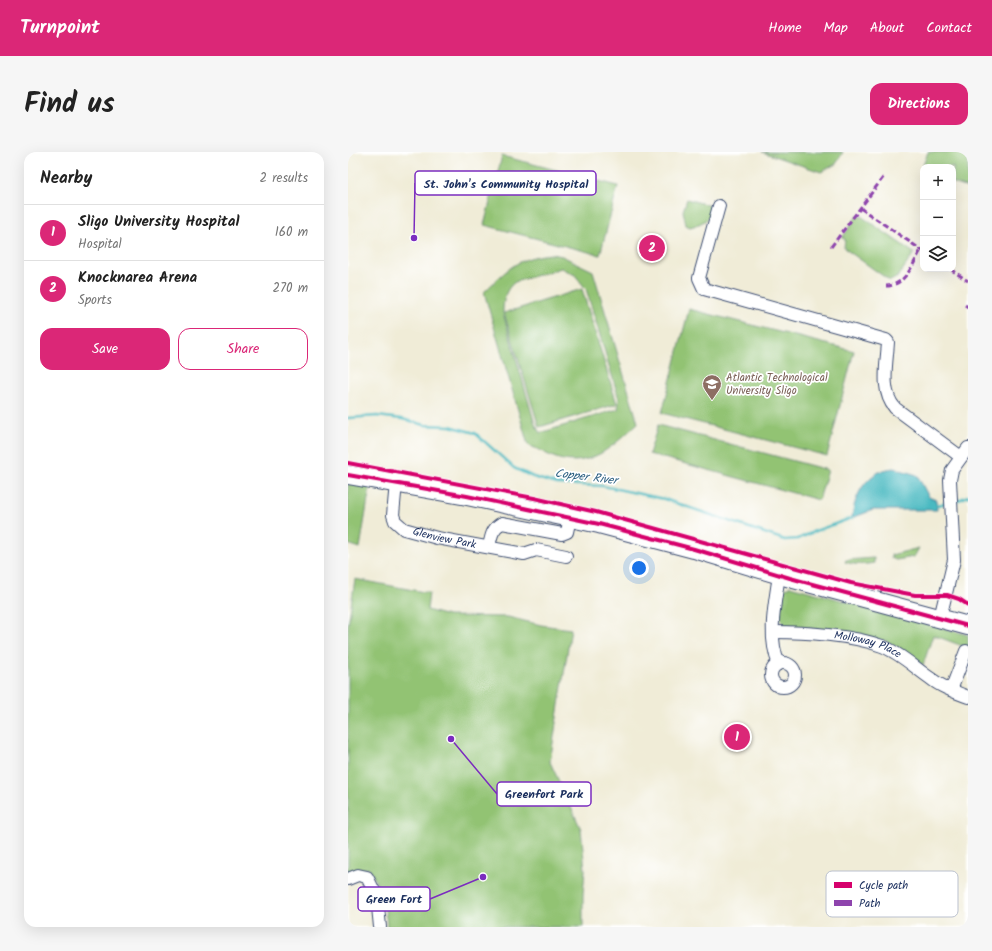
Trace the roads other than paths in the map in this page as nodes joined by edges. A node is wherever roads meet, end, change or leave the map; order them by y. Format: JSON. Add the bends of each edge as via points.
{"nodes":[{"id":1,"x":719,"y":206,"type":"dead end"},
{"id":2,"x":964,"y":453,"type":"edge"},
{"id":3,"x":348,"y":475,"type":"edge"},
{"id":4,"x":396,"y":483,"type":"junction"},
{"id":5,"x":570,"y":518,"type":"junction"},
{"id":6,"x":489,"y":547,"type":"junction"},
{"id":7,"x":560,"y":552,"type":"dead end"},
{"id":8,"x":780,"y":575,"type":"junction"},
{"id":9,"x":940,"y":618,"type":"junction"},
{"id":10,"x":968,"y":626,"type":"edge"},
{"id":11,"x":773,"y":632,"type":"junction"},
{"id":12,"x":966,"y":651,"type":"dead end"},
{"id":13,"x":779,"y":664,"type":"dead end"},
{"id":14,"x":951,"y":690,"type":"junction"},
{"id":15,"x":968,"y":697,"type":"edge"},
{"id":16,"x":348,"y":879,"type":"edge"},
{"id":17,"x":380,"y":927,"type":"edge"}],
"edges":[{"from":1,"to":2,"type":"street","via":[[699,278],[704,289],[886,340],[886,389],[890,402]]},
{"from":2,"to":9,"type":"street","via":[[952,470],[950,480],[954,560]]},
{"from":3,"to":4,"type":"highway"},
{"from":4,"to":5,"type":"highway"},
{"from":4,"to":6,"type":"street","name":"Glenview Park","via":[[393,515],[395,522],[404,529]]},
{"from":5,"to":6,"type":"street","name":"Glenview Park","via":[[567,532],[562,534],[502,523],[496,526],[491,535]]},
{"from":5,"to":8,"type":"highway","via":[[694,549]]},
{"from":6,"to":7,"type":"street","name":"Glenview Park","via":[[524,554],[536,550]]},
{"from":8,"to":9,"type":"highway"},
{"from":8,"to":11,"type":"street"},
{"from":9,"to":10,"type":"highway"},
{"from":11,"to":13,"type":"street"},
{"from":11,"to":14,"type":"street","name":"Molloway Place","via":[[802,632],[882,646],[904,658],[930,679]]},
{"from":12,"to":14,"type":"street"},
{"from":14,"to":15,"type":"street","name":"Molloway Place"},
{"from":16,"to":17,"type":"street","via":[[358,875],[367,877],[377,897]]}]}
